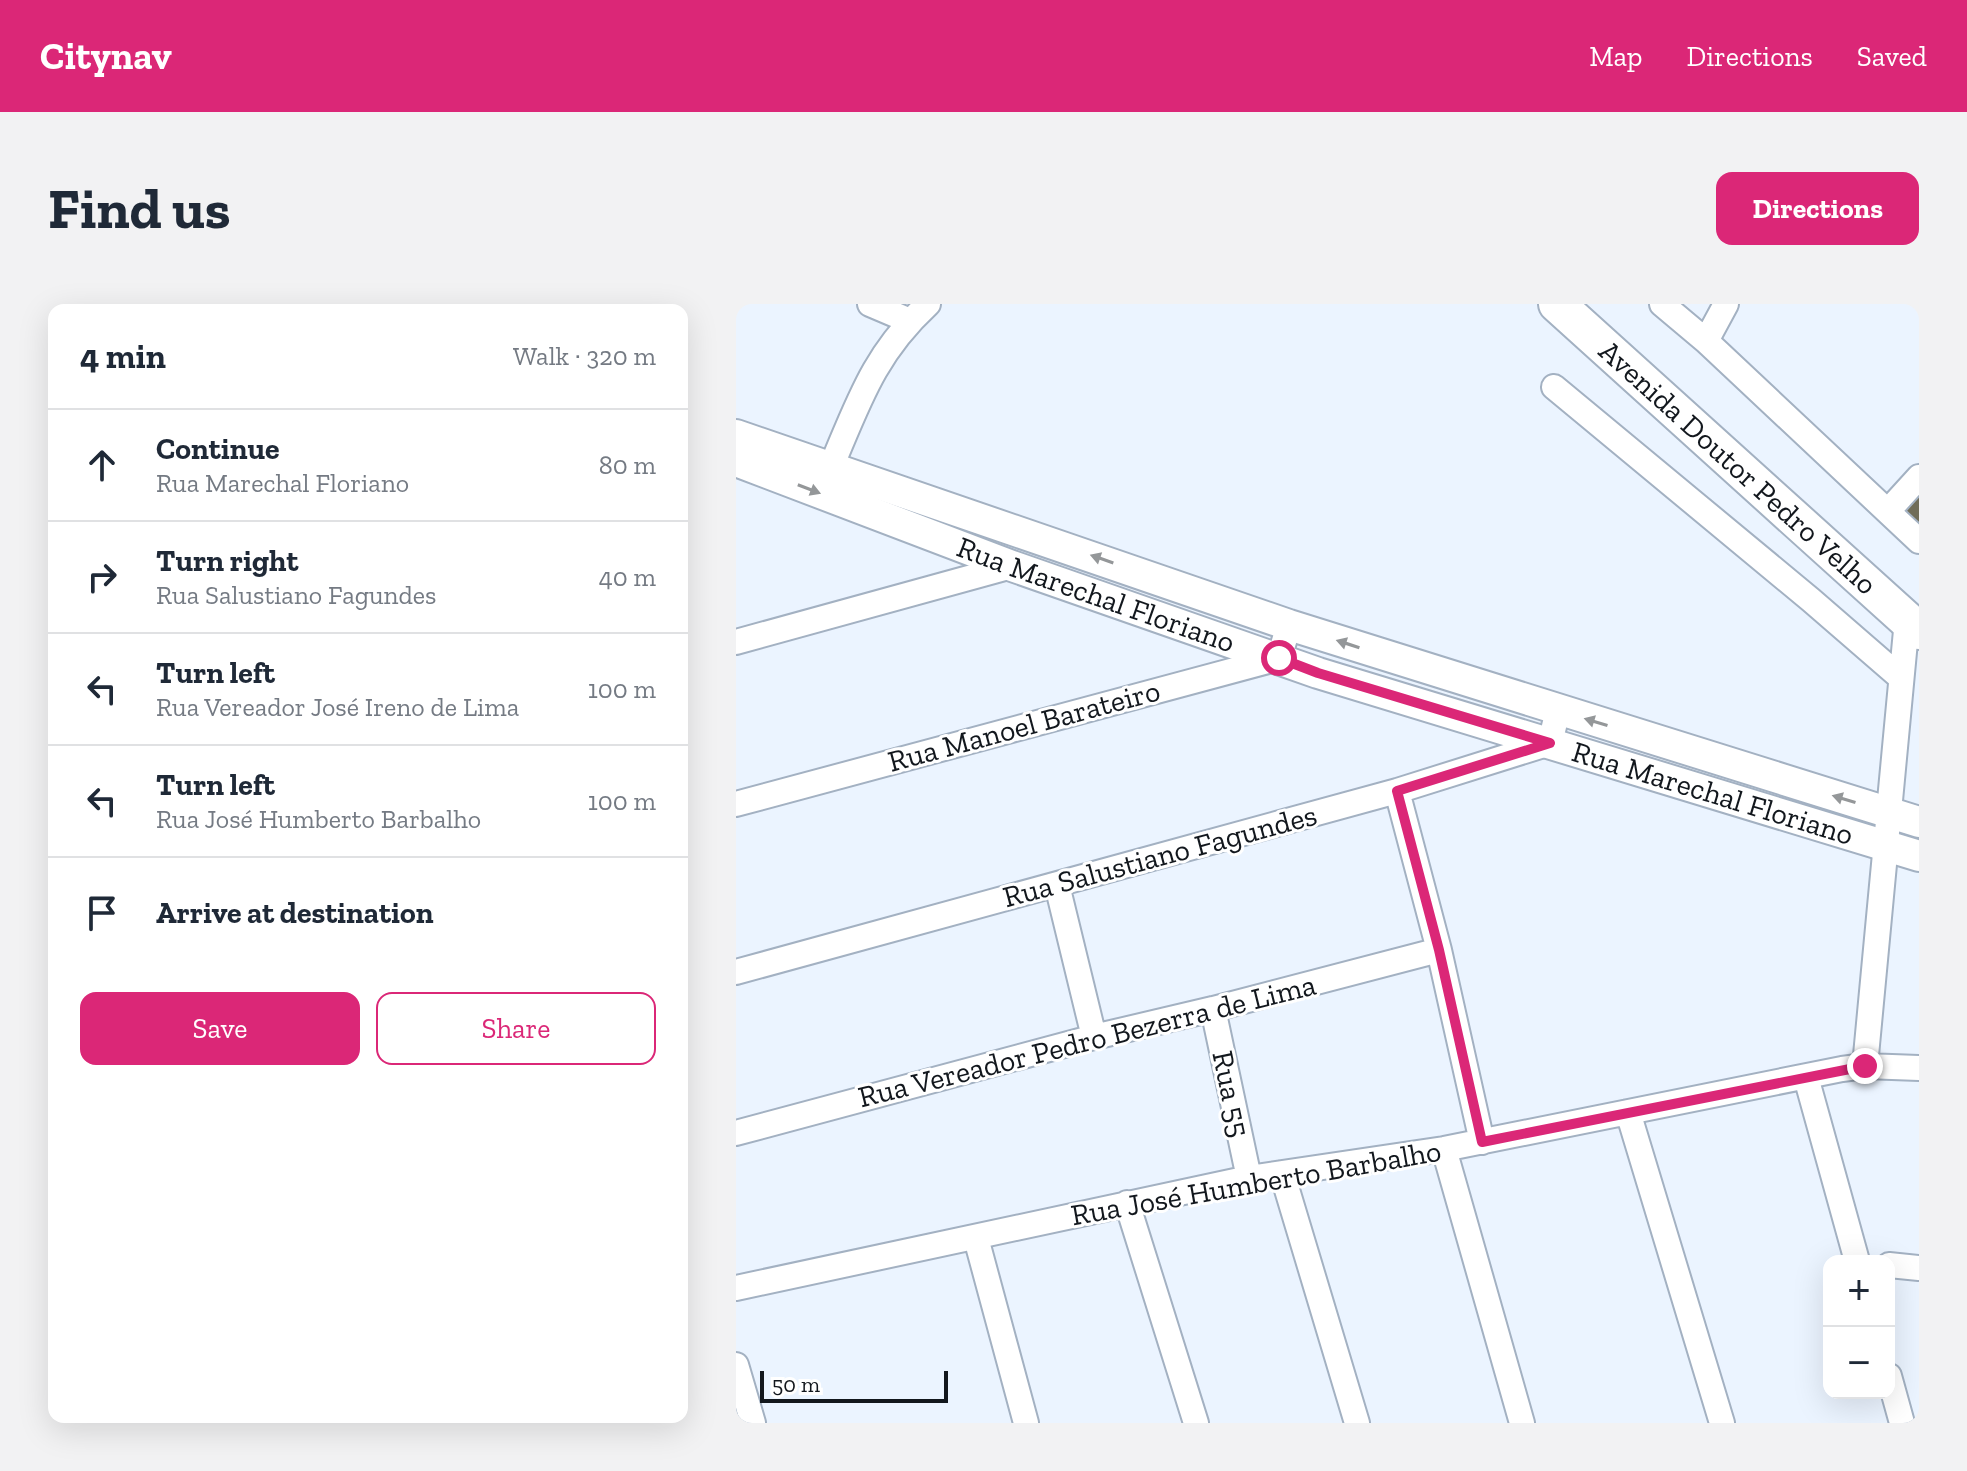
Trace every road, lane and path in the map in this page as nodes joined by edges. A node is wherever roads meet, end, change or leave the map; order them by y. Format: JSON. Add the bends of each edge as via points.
{"nodes":[{"id":1,"x":870,"y":304,"type":"edge"},
{"id":2,"x":1557,"y":304,"type":"edge"},
{"id":3,"x":1662,"y":304,"type":"edge"},
{"id":4,"x":1726,"y":304,"type":"edge"},
{"id":5,"x":919,"y":312,"type":"edge"},
{"id":6,"x":1706,"y":341,"type":"junction"},
{"id":7,"x":1554,"y":387,"type":"dead end"},
{"id":8,"x":736,"y":435,"type":"edge"},
{"id":9,"x":736,"y":461,"type":"edge"},
{"id":10,"x":831,"y":467,"type":"junction"},
{"id":11,"x":1919,"y":477,"type":"edge"},
{"id":12,"x":1888,"y":511,"type":"junction"},
{"id":13,"x":1919,"y":541,"type":"edge"},
{"id":14,"x":1059,"y":545,"type":"junction"},
{"id":15,"x":1012,"y":566,"type":"junction"},
{"id":16,"x":1049,"y":579,"type":"junction"},
{"id":17,"x":1289,"y":625,"type":"junction"},
{"id":18,"x":1913,"y":626,"type":"edge"},
{"id":19,"x":736,"y":642,"type":"edge"},
{"id":20,"x":1279,"y":658,"type":"junction"},
{"id":21,"x":1901,"y":678,"type":"junction"},
{"id":22,"x":1558,"y":710,"type":"junction"},
{"id":23,"x":1550,"y":743,"type":"junction"},
{"id":24,"x":1397,"y":791,"type":"junction"},
{"id":25,"x":736,"y":804,"type":"edge"},
{"id":26,"x":1887,"y":812,"type":"junction"},
{"id":27,"x":1919,"y":822,"type":"edge"},
{"id":28,"x":1884,"y":845,"type":"junction"},
{"id":29,"x":1919,"y":856,"type":"edge"},
{"id":30,"x":1057,"y":885,"type":"junction"},
{"id":31,"x":1439,"y":950,"type":"junction"},
{"id":32,"x":736,"y":972,"type":"edge"},
{"id":33,"x":1213,"y":1009,"type":"junction"},
{"id":34,"x":1094,"y":1037,"type":"junction"},
{"id":35,"x":1865,"y":1066,"type":"junction"},
{"id":36,"x":1919,"y":1068,"type":"edge"},
{"id":37,"x":1806,"y":1077,"type":"junction"},
{"id":38,"x":1628,"y":1112,"type":"junction"},
{"id":39,"x":736,"y":1133,"type":"edge"},
{"id":40,"x":1482,"y":1142,"type":"junction"},
{"id":41,"x":1444,"y":1149,"type":"junction"},
{"id":42,"x":1282,"y":1173,"type":"junction"},
{"id":43,"x":1249,"y":1178,"type":"junction"},
{"id":44,"x":1127,"y":1203,"type":"junction"},
{"id":45,"x":976,"y":1238,"type":"junction"},
{"id":46,"x":1855,"y":1255,"type":"edge"},
{"id":47,"x":1895,"y":1266,"type":"edge"},
{"id":48,"x":1919,"y":1268,"type":"edge"},
{"id":49,"x":736,"y":1288,"type":"edge"},
{"id":50,"x":736,"y":1365,"type":"edge"},
{"id":51,"x":1895,"y":1398,"type":"edge"},
{"id":52,"x":753,"y":1423,"type":"edge"},
{"id":53,"x":1026,"y":1423,"type":"edge"},
{"id":54,"x":1196,"y":1423,"type":"edge"},
{"id":55,"x":1357,"y":1423,"type":"edge"},
{"id":56,"x":1522,"y":1423,"type":"edge"},
{"id":57,"x":1722,"y":1423,"type":"edge"},
{"id":58,"x":1902,"y":1423,"type":"edge"}],
"edges":[{"from":1,"to":5,"type":"street"},
{"from":2,"to":18,"type":"main road","name":"Avenida Doutor Pedro Velho"},
{"from":3,"to":6,"type":"street"},
{"from":4,"to":6,"type":"street"},
{"from":5,"to":10,"type":"street","via":[[869,376]]},
{"from":6,"to":12,"type":"street"},
{"from":7,"to":21,"type":"street"},
{"from":8,"to":10,"type":"street","name":"Rua Marechal Floriano"},
{"from":9,"to":15,"type":"street","name":"Rua Marechal Floriano","one_way":true},
{"from":10,"to":14,"type":"street","name":"Rua Marechal Floriano"},
{"from":11,"to":12,"type":"street"},
{"from":12,"to":13,"type":"street"},
{"from":14,"to":16,"type":"street"},
{"from":17,"to":14,"type":"street","name":"Rua Marechal Floriano","one_way":true},
{"from":15,"to":16,"type":"street","name":"Rua Marechal Floriano"},
{"from":15,"to":19,"type":"street"},
{"from":16,"to":20,"type":"street","name":"Rua Marechal Floriano"},
{"from":17,"to":20,"type":"street"},
{"from":22,"to":17,"type":"street","name":"Rua Marechal Floriano","one_way":true},
{"from":18,"to":21,"type":"street"},
{"from":20,"to":23,"type":"street","name":"Rua Marechal Floriano"},
{"from":20,"to":25,"type":"street","name":"Rua Manoel Barateiro"},
{"from":21,"to":26,"type":"street"},
{"from":22,"to":23,"type":"street"},
{"from":26,"to":22,"type":"street","name":"Rua Marechal Floriano","one_way":true},
{"from":23,"to":24,"type":"street","name":"Rua Salustiano Fagundes"},
{"from":23,"to":28,"type":"street","name":"Rua Marechal Floriano"},
{"from":24,"to":30,"type":"street","name":"Rua Salustiano Fagundes"},
{"from":24,"to":31,"type":"street"},
{"from":26,"to":27,"type":"street","name":"Rua Marechal Floriano"},
{"from":26,"to":28,"type":"street"},
{"from":28,"to":29,"type":"street","name":"Rua Marechal Floriano"},
{"from":28,"to":35,"type":"street"},
{"from":30,"to":32,"type":"street","name":"Rua Salustiano Fagundes"},
{"from":30,"to":34,"type":"street"},
{"from":31,"to":33,"type":"street","name":"Rua Vereador Pedro Bezerra de Lima"},
{"from":31,"to":40,"type":"street"},
{"from":33,"to":34,"type":"street","name":"Rua Vereador Pedro Bezerra de Lima"},
{"from":33,"to":43,"type":"street","name":"Rua 55"},
{"from":34,"to":39,"type":"street","name":"Rua Vereador Pedro Bezerra de Lima"},
{"from":35,"to":36,"type":"street","name":"Rua José Humberto Barbalho"},
{"from":35,"to":37,"type":"street","name":"Rua José Humberto Barbalho"},
{"from":37,"to":38,"type":"street","name":"Rua José Humberto Barbalho"},
{"from":37,"to":46,"type":"street"},
{"from":38,"to":40,"type":"street","name":"Rua José Humberto Barbalho"},
{"from":38,"to":57,"type":"street"},
{"from":40,"to":41,"type":"street","name":"Rua José Humberto Barbalho"},
{"from":41,"to":42,"type":"street","name":"Rua José Humberto Barbalho"},
{"from":41,"to":56,"type":"street"},
{"from":42,"to":43,"type":"street","name":"Rua José Humberto Barbalho"},
{"from":42,"to":55,"type":"street"},
{"from":43,"to":44,"type":"street","name":"Rua José Humberto Barbalho"},
{"from":44,"to":45,"type":"street","name":"Rua José Humberto Barbalho"},
{"from":44,"to":54,"type":"street"},
{"from":45,"to":49,"type":"street","name":"Rua José Humberto Barbalho"},
{"from":45,"to":53,"type":"street"},
{"from":47,"to":48,"type":"street"},
{"from":50,"to":52,"type":"street"},
{"from":51,"to":58,"type":"street"}]}
